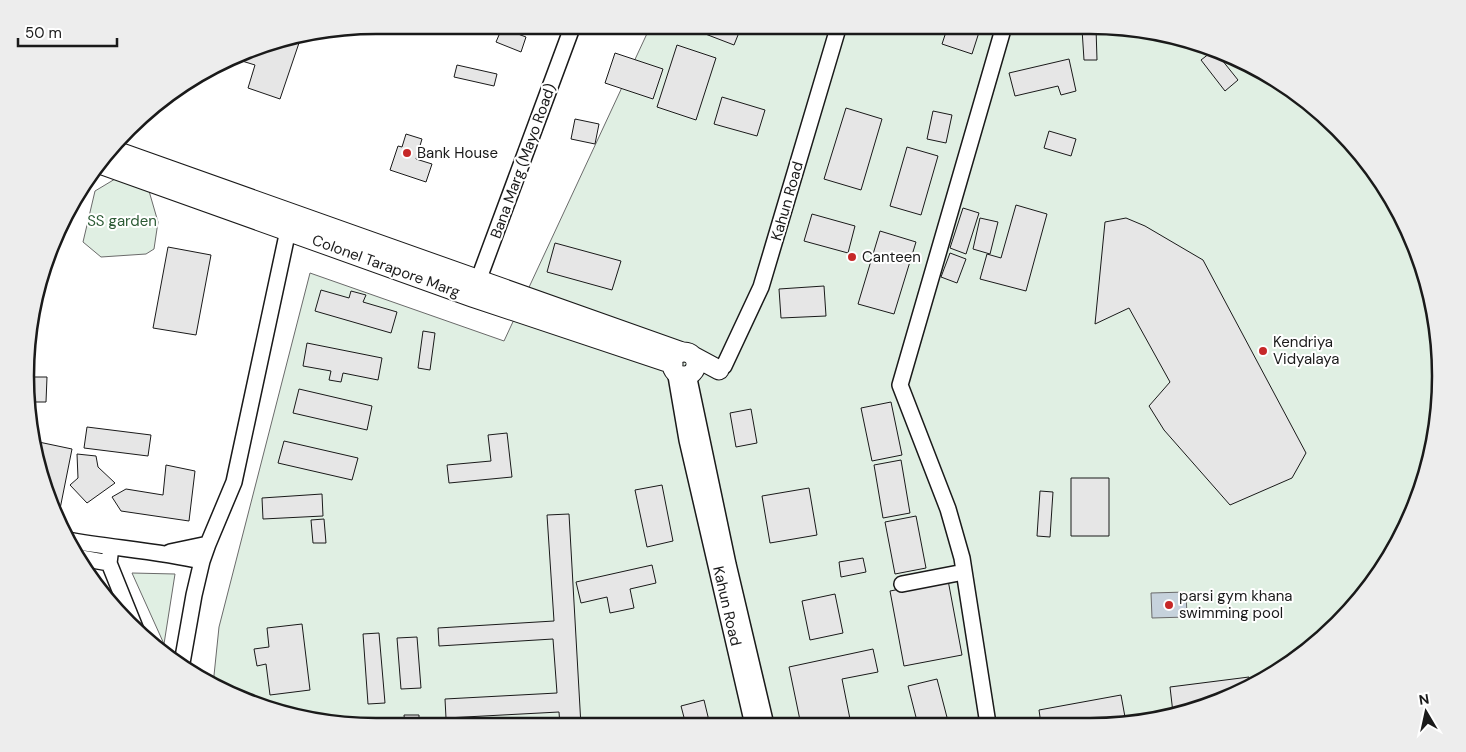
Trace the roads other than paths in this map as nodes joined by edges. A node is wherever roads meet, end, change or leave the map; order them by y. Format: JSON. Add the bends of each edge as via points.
{"nodes":[{"id":1,"x":570,"y":34,"type":"edge"},
{"id":2,"x":837,"y":34,"type":"edge"},
{"id":3,"x":1002,"y":34,"type":"edge"},
{"id":4,"x":111,"y":159,"type":"edge"},
{"id":5,"x":290,"y":223,"type":"junction"},
{"id":6,"x":475,"y":289,"type":"junction"},
{"id":7,"x":684,"y":365,"type":"junction"},
{"id":8,"x":719,"y":370,"type":"joint"},
{"id":9,"x":77,"y":542,"type":"edge"},
{"id":10,"x":208,"y":544,"type":"junction"},
{"id":11,"x":111,"y":547,"type":"junction"},
{"id":12,"x":166,"y":553,"type":"junction"},
{"id":13,"x":87,"y":559,"type":"edge"},
{"id":14,"x":202,"y":561,"type":"junction"},
{"id":15,"x":109,"y":563,"type":"junction"},
{"id":16,"x":964,"y":572,"type":"junction"},
{"id":17,"x":902,"y":584,"type":"dead end"},
{"id":18,"x":129,"y":613,"type":"edge"},
{"id":19,"x":183,"y":659,"type":"edge"},
{"id":20,"x":751,"y":718,"type":"edge"},
{"id":21,"x":764,"y":718,"type":"edge"},
{"id":22,"x":987,"y":718,"type":"edge"}],
"edges":[{"from":1,"to":6,"type":"street","name":"Bana Marg (Mayo Road)"},
{"from":2,"to":8,"type":"street","name":"Kahun Road","via":[[761,287],[724,366]]},
{"from":3,"to":16,"type":"street","via":[[900,385],[948,509]]},
{"from":4,"to":5,"type":"main road","name":"Colonel Tarapore Marg"},
{"from":5,"to":6,"type":"main road","name":"Colonel Tarapore Marg"},
{"from":5,"to":10,"type":"street","via":[[234,482]]},
{"from":6,"to":7,"type":"main road","name":"Colonel Tarapore Marg"},
{"from":7,"to":8,"type":"main road"},
{"from":7,"to":20,"type":"street","name":"Kahun Road","via":[[687,440]]},
{"from":7,"to":21,"type":"street","name":"Kahun Road"},
{"from":9,"to":11,"type":"street"},
{"from":10,"to":12,"type":"street"},
{"from":10,"to":14,"type":"street"},
{"from":11,"to":12,"type":"street"},
{"from":11,"to":15,"type":"street"},
{"from":12,"to":14,"type":"street"},
{"from":13,"to":15,"type":"street"},
{"from":14,"to":19,"type":"street"},
{"from":15,"to":18,"type":"street"},
{"from":16,"to":17,"type":"street"},
{"from":16,"to":22,"type":"street"}]}
